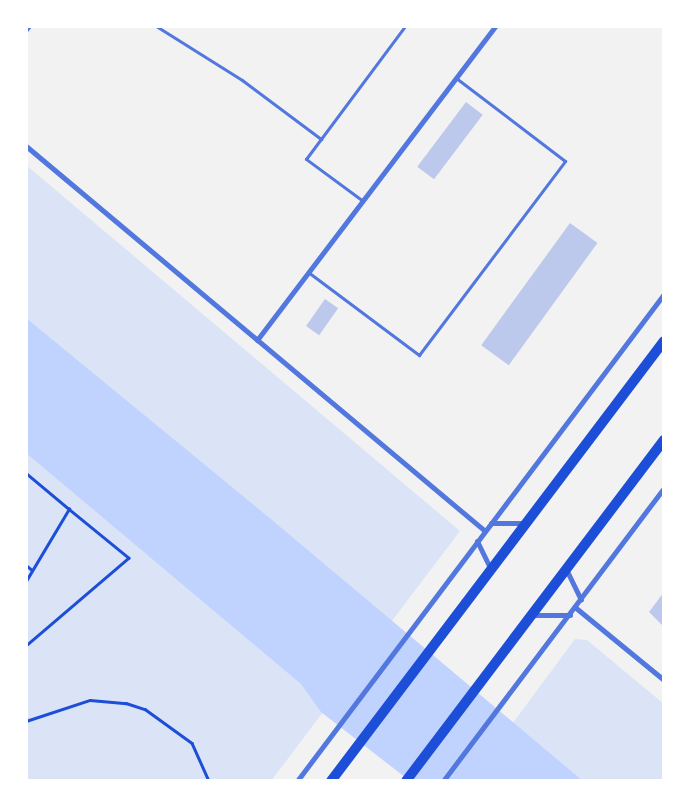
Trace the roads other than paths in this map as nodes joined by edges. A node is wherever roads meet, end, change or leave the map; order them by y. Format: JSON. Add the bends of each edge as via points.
{"nodes":[{"id":1,"x":30,"y":26,"type":"edge"},
{"id":2,"x":156,"y":26,"type":"edge"},
{"id":3,"x":405,"y":26,"type":"edge"},
{"id":4,"x":495,"y":26,"type":"edge"},
{"id":5,"x":26,"y":31,"type":"edge"},
{"id":6,"x":456,"y":78,"type":"junction"},
{"id":7,"x":321,"y":139,"type":"junction"},
{"id":8,"x":26,"y":146,"type":"edge"},
{"id":9,"x":363,"y":201,"type":"junction"},
{"id":10,"x":308,"y":272,"type":"junction"},
{"id":11,"x":664,"y":294,"type":"edge"},
{"id":12,"x":257,"y":340,"type":"junction"},
{"id":13,"x":664,"y":341,"type":"edge"},
{"id":14,"x":664,"y":440,"type":"edge"},
{"id":15,"x":664,"y":488,"type":"edge"},
{"id":16,"x":492,"y":523,"type":"junction"},
{"id":17,"x":526,"y":523,"type":"junction"},
{"id":18,"x":485,"y":531,"type":"junction"},
{"id":19,"x":478,"y":541,"type":"junction"},
{"id":20,"x":566,"y":569,"type":"junction"},
{"id":21,"x":491,"y":570,"type":"junction"},
{"id":22,"x":581,"y":600,"type":"junction"},
{"id":23,"x":576,"y":608,"type":"junction"},
{"id":24,"x":531,"y":615,"type":"junction"},
{"id":25,"x":570,"y":615,"type":"junction"},
{"id":26,"x":664,"y":680,"type":"edge"},
{"id":27,"x":297,"y":781,"type":"edge"},
{"id":28,"x":331,"y":781,"type":"edge"},
{"id":29,"x":406,"y":781,"type":"edge"},
{"id":30,"x":443,"y":781,"type":"edge"}],
"edges":[{"from":1,"to":5,"type":"lane"},
{"from":2,"to":7,"type":"lane","via":[[242,80]]},
{"from":3,"to":7,"type":"lane"},
{"from":4,"to":6,"type":"street"},
{"from":6,"to":9,"type":"street"},
{"from":6,"to":10,"type":"lane","via":[[565,161],[419,355]]},
{"from":7,"to":9,"type":"lane","via":[[306,159]]},
{"from":8,"to":12,"type":"street"},
{"from":9,"to":10,"type":"street"},
{"from":10,"to":12,"type":"street"},
{"from":11,"to":16,"type":"street"},
{"from":12,"to":18,"type":"street"},
{"from":13,"to":17,"type":"main road"},
{"from":14,"to":20,"type":"main road"},
{"from":15,"to":22,"type":"street"},
{"from":16,"to":17,"type":"street"},
{"from":16,"to":18,"type":"street"},
{"from":17,"to":21,"type":"main road"},
{"from":18,"to":19,"type":"street"},
{"from":19,"to":21,"type":"street"},
{"from":19,"to":27,"type":"street"},
{"from":20,"to":22,"type":"street"},
{"from":20,"to":24,"type":"main road"},
{"from":21,"to":28,"type":"main road"},
{"from":22,"to":23,"type":"street"},
{"from":23,"to":25,"type":"street"},
{"from":23,"to":26,"type":"street"},
{"from":24,"to":25,"type":"street"},
{"from":24,"to":29,"type":"main road"},
{"from":25,"to":30,"type":"street"}]}
